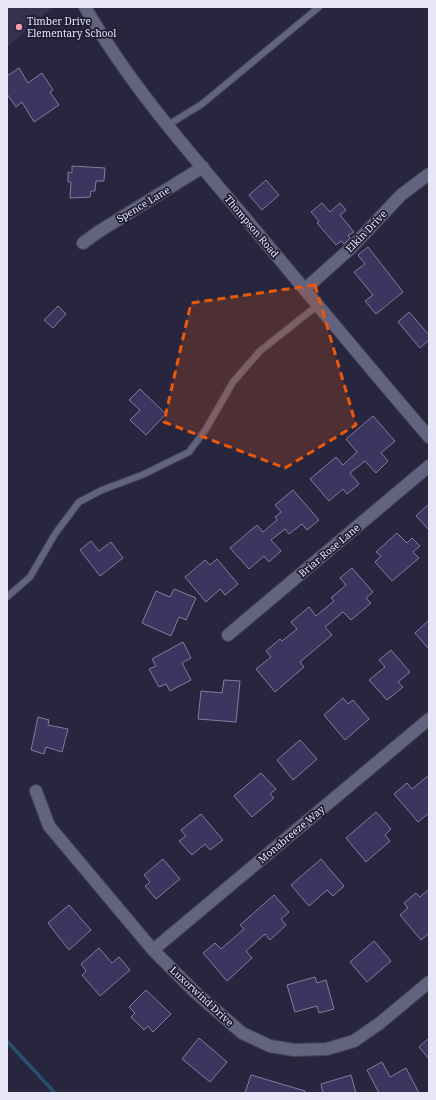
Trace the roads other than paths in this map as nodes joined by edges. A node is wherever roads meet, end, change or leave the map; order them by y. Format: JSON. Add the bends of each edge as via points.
{"nodes":[{"id":1,"x":85,"y":7,"type":"edge"},
{"id":2,"x":319,"y":7,"type":"edge"},
{"id":3,"x":168,"y":125,"type":"junction"},
{"id":4,"x":203,"y":167,"type":"junction"},
{"id":5,"x":429,"y":174,"type":"edge"},
{"id":6,"x":84,"y":243,"type":"dead end"},
{"id":7,"x":305,"y":289,"type":"junction"},
{"id":8,"x":318,"y":306,"type":"junction"},
{"id":9,"x":429,"y":437,"type":"edge"},
{"id":10,"x":429,"y":466,"type":"edge"},
{"id":11,"x":7,"y":597,"type":"edge"},
{"id":12,"x":228,"y":635,"type":"dead end"},
{"id":13,"x":429,"y":719,"type":"edge"},
{"id":14,"x":36,"y":791,"type":"dead end"},
{"id":15,"x":153,"y":950,"type":"junction"},
{"id":16,"x":429,"y":982,"type":"edge"}],
"edges":[{"from":1,"to":3,"type":"street","name":"Thompson Road","via":[[110,48]]},
{"from":2,"to":3,"type":"lane","via":[[202,104]]},
{"from":3,"to":4,"type":"street","name":"Thompson Road"},
{"from":4,"to":6,"type":"street","name":"Spence Lane"},
{"from":4,"to":7,"type":"street","name":"Thompson Road"},
{"from":5,"to":7,"type":"street","name":"Elkin Drive","via":[[400,195],[352,247]]},
{"from":7,"to":8,"type":"street","name":"Thompson Road"},
{"from":8,"to":9,"type":"street","name":"Thompson Road"},
{"from":8,"to":11,"type":"lane","via":[[260,351],[233,382],[206,429],[189,452],[79,502],[55,534],[30,577]]},
{"from":10,"to":12,"type":"street","name":"Briar Rose Lane"},
{"from":13,"to":15,"type":"street","name":"Monabreeze Way"},
{"from":14,"to":15,"type":"street","name":"Luxorwind Drive","via":[[49,826]]},
{"from":15,"to":16,"type":"street","name":"Luxorwind Drive","via":[[196,993],[242,1033],[270,1046],[294,1050],[327,1049],[354,1041]]}]}
